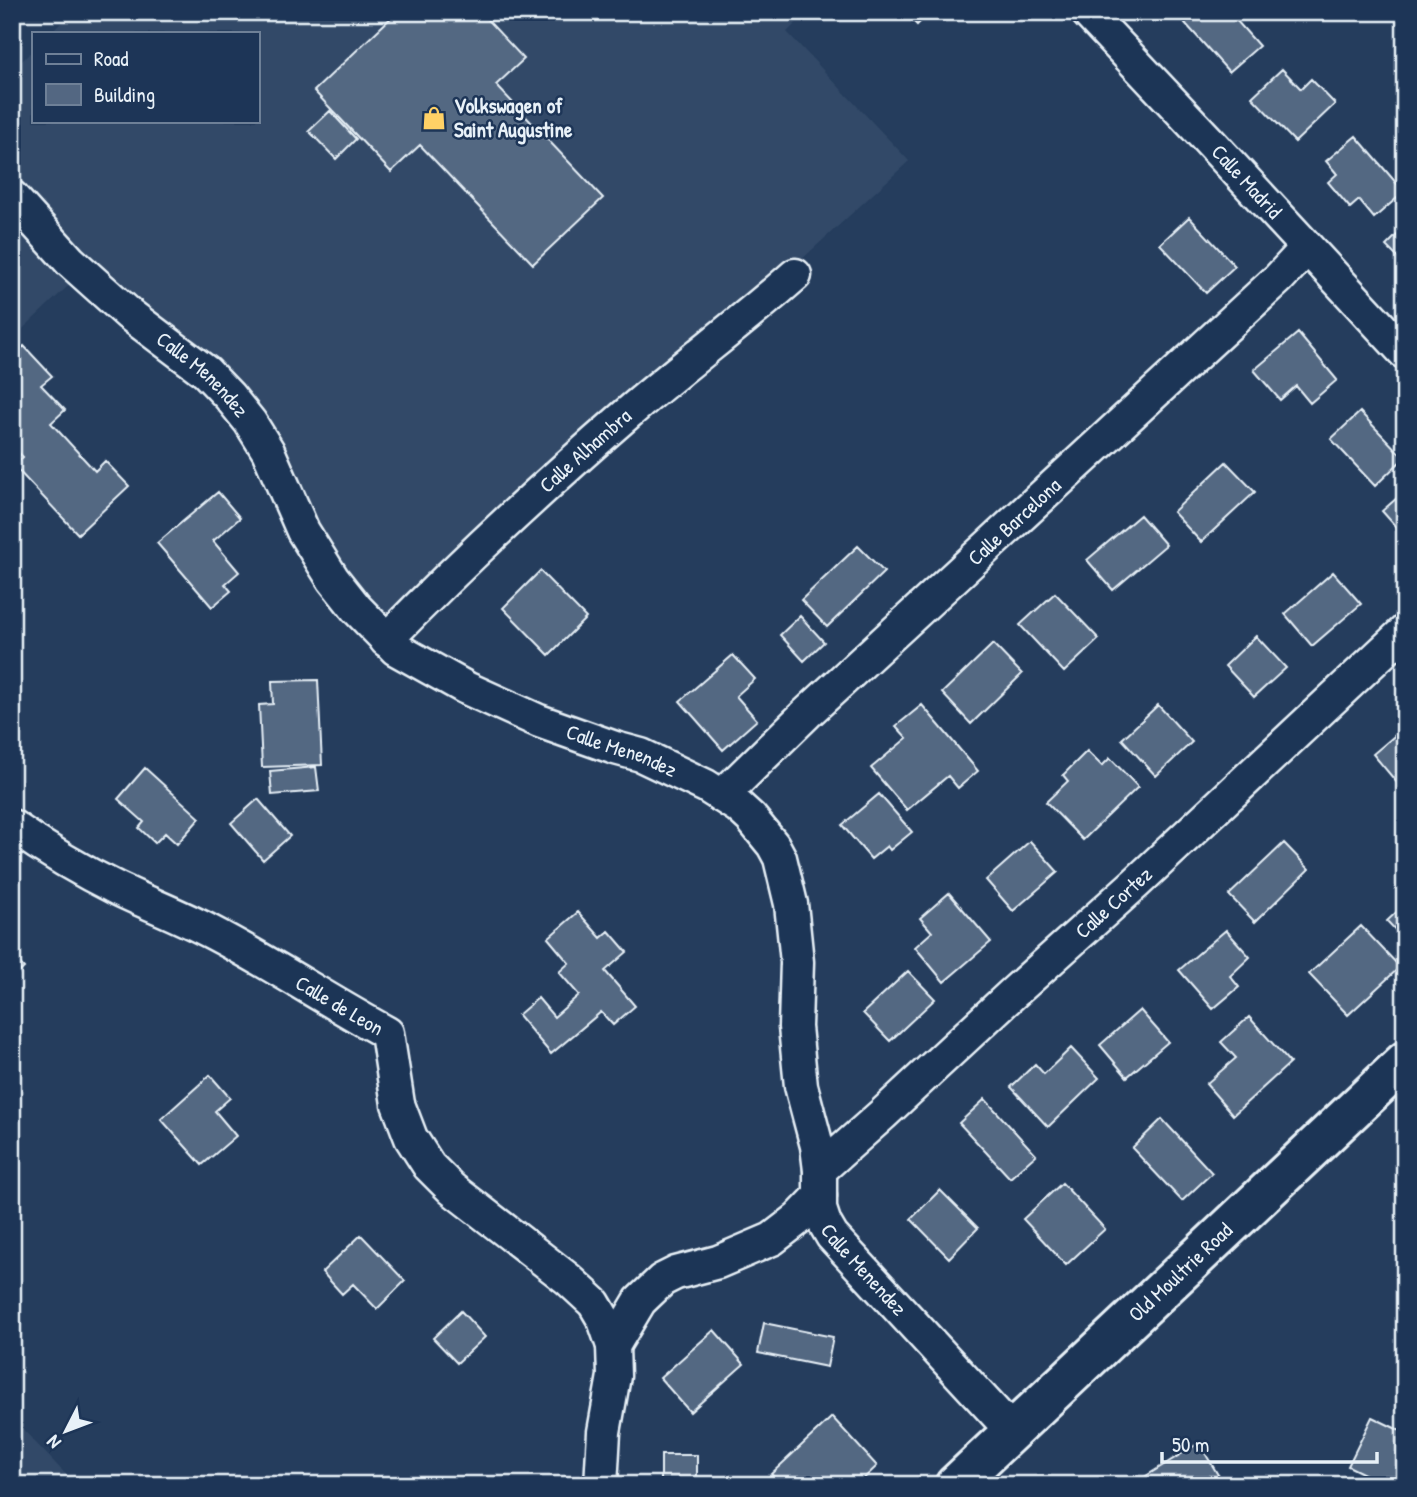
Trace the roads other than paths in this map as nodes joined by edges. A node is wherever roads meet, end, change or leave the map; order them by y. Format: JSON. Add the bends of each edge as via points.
{"nodes":[{"id":1,"x":1087,"y":12,"type":"edge"},
{"id":2,"x":12,"y":197,"type":"edge"},
{"id":3,"x":1307,"y":248,"type":"junction"},
{"id":4,"x":795,"y":275,"type":"dead end"},
{"id":5,"x":1405,"y":354,"type":"edge"},
{"id":6,"x":1405,"y":632,"type":"edge"},
{"id":7,"x":386,"y":640,"type":"junction"},
{"id":8,"x":722,"y":796,"type":"junction"},
{"id":9,"x":12,"y":826,"type":"edge"},
{"id":10,"x":1405,"y":1061,"type":"edge"},
{"id":11,"x":820,"y":1183,"type":"junction"},
{"id":12,"x":613,"y":1346,"type":"junction"},
{"id":13,"x":1012,"y":1431,"type":"junction"},
{"id":14,"x":601,"y":1485,"type":"edge"},
{"id":15,"x":955,"y":1485,"type":"edge"}],
"edges":[{"from":1,"to":3,"type":"street","name":"Calle Madrid"},
{"from":2,"to":7,"type":"street","name":"Calle Menendez","via":[[70,261],[229,396],[268,451],[303,531],[333,579]]},
{"from":3,"to":5,"type":"street","name":"Calle Madrid"},
{"from":3,"to":8,"type":"street","name":"Calle Barcelona"},
{"from":4,"to":7,"type":"street","name":"Calle Alhambra","via":[[628,412]]},
{"from":6,"to":11,"type":"street","name":"Calle Cortez","via":[[883,1114]]},
{"from":7,"to":8,"type":"street","name":"Calle Menendez","via":[[466,688],[539,721],[641,755]]},
{"from":8,"to":11,"type":"street","name":"Calle Menendez","via":[[751,818],[780,858],[797,962],[795,1027],[801,1086],[817,1146]]},
{"from":9,"to":12,"type":"street","name":"Calle de Leon","via":[[52,853],[208,930],[387,1033],[398,1104],[411,1138],[429,1166],[594,1303]]},
{"from":10,"to":13,"type":"main road","name":"Old Moultrie Road"},
{"from":11,"to":12,"type":"street","via":[[798,1219],[772,1239],[662,1280],[640,1301]]},
{"from":11,"to":13,"type":"street","name":"Calle Menendez","via":[[820,1209],[832,1236]]},
{"from":12,"to":14,"type":"street","name":"Calle de Leon","via":[[614,1376]]},
{"from":13,"to":15,"type":"main road","name":"Old Moultrie Road"}]}
